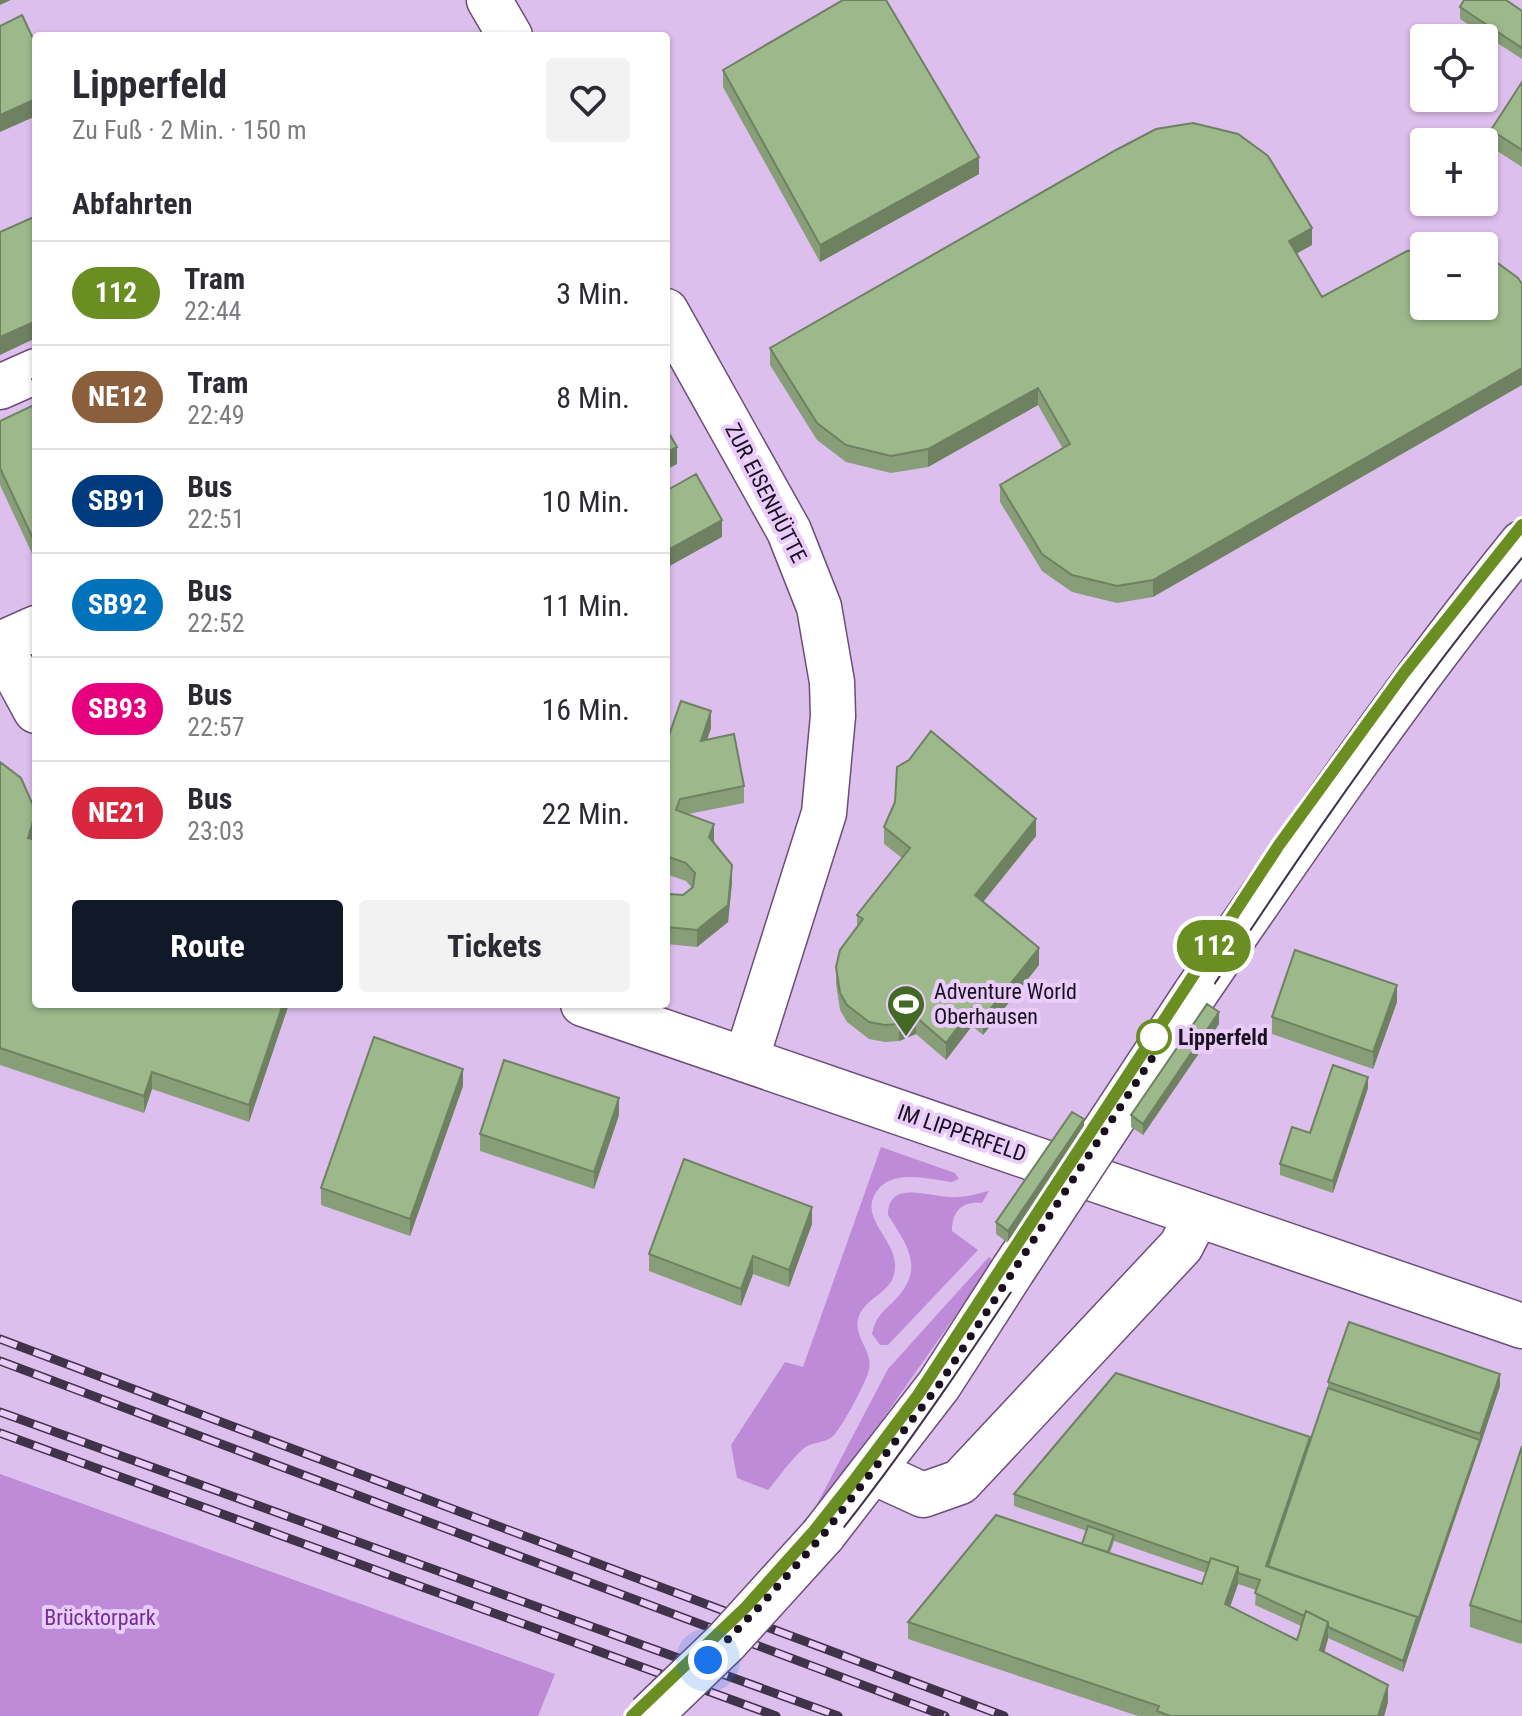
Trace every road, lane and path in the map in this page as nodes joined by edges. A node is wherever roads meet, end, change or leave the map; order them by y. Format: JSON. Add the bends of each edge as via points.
{"nodes":[{"id":1,"x":489,"y":0,"type":"edge"},
{"id":2,"x":508,"y":32,"type":"edge"},
{"id":3,"x":670,"y":318,"type":"edge"},
{"id":4,"x":32,"y":373,"type":"edge"},
{"id":5,"x":0,"y":387,"type":"edge"},
{"id":6,"x":1522,"y":543,"type":"edge"},
{"id":7,"x":32,"y":630,"type":"edge"},
{"id":8,"x":0,"y":644,"type":"edge"},
{"id":9,"x":32,"y":704,"type":"edge"},
{"id":10,"x":595,"y":1008,"type":"edge"},
{"id":11,"x":746,"y":1060,"type":"junction"},
{"id":12,"x":1197,"y":1215,"type":"junction"},
{"id":13,"x":1522,"y":1326,"type":"edge"},
{"id":14,"x":873,"y":1472,"type":"junction"},
{"id":15,"x":649,"y":1716,"type":"edge"}],
"edges":[{"from":1,"to":2,"type":"street"},
{"from":3,"to":11,"type":"street","name":"ZUR EISENHÜTTE","via":[[789,531],[819,607],[832,682],[824,813]]},
{"from":4,"to":5,"type":"street"},
{"from":6,"to":14,"type":"street","bridge":true,"via":[[1322,808],[939,1385]]},
{"from":7,"to":8,"type":"street"},
{"from":8,"to":9,"type":"street"},
{"from":10,"to":11,"type":"street","name":"IM LIPPERFELD"},
{"from":11,"to":12,"type":"street","name":"IM LIPPERFELD"},
{"from":12,"to":13,"type":"street","name":"IM LIPPERFELD"},
{"from":12,"to":14,"type":"street","via":[[1181,1246],[960,1482],[923,1495]]},
{"from":14,"to":15,"type":"street","bridge":true,"via":[[726,1642]]}]}
